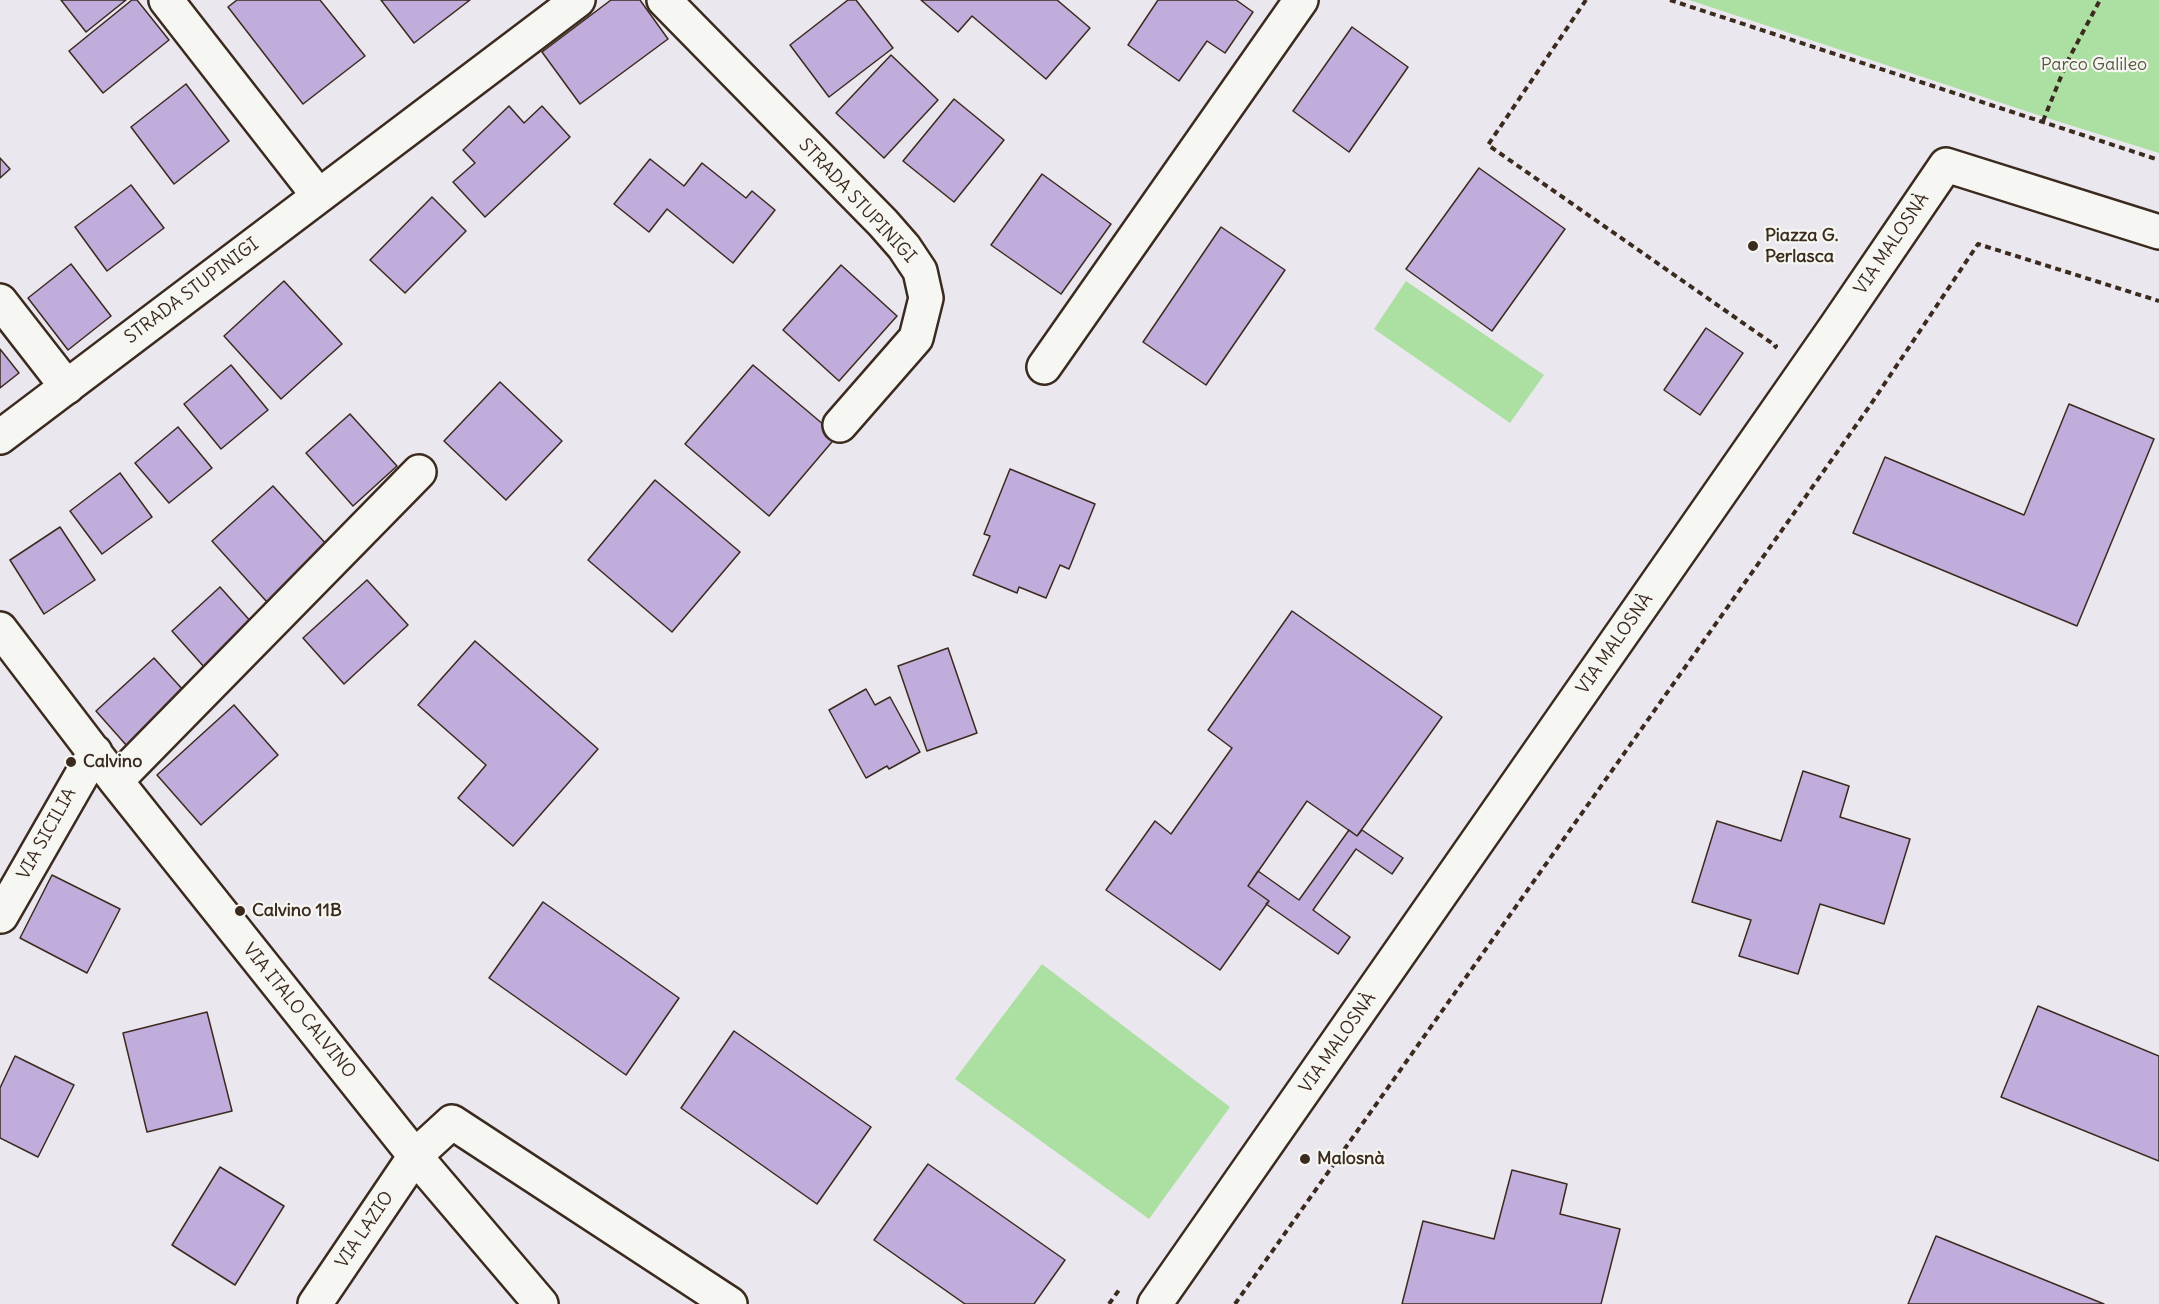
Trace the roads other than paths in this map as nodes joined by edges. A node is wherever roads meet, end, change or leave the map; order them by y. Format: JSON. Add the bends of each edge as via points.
{"nodes":[{"id":1,"x":166,"y":0,"type":"edge"},
{"id":2,"x":578,"y":0,"type":"edge"},
{"id":3,"x":664,"y":0,"type":"edge"},
{"id":4,"x":1301,"y":0,"type":"edge"},
{"id":5,"x":318,"y":195,"type":"junction"},
{"id":6,"x":2159,"y":232,"type":"edge"},
{"id":7,"x":0,"y":301,"type":"edge"},
{"id":8,"x":1044,"y":367,"type":"dead end"},
{"id":9,"x":67,"y":387,"type":"junction"},
{"id":10,"x":840,"y":425,"type":"dead end"},
{"id":11,"x":0,"y":437,"type":"edge"},
{"id":12,"x":419,"y":472,"type":"dead end"},
{"id":13,"x":0,"y":629,"type":"edge"},
{"id":14,"x":94,"y":752,"type":"junction"},
{"id":15,"x":116,"y":782,"type":"junction"},
{"id":16,"x":1,"y":916,"type":"edge"},
{"id":17,"x":415,"y":1156,"type":"junction"},
{"id":18,"x":315,"y":1304,"type":"edge"},
{"id":19,"x":541,"y":1304,"type":"edge"},
{"id":20,"x":730,"y":1304,"type":"edge"},
{"id":21,"x":1155,"y":1304,"type":"edge"}],
"edges":[{"from":1,"to":5,"type":"street"},
{"from":2,"to":5,"type":"street","name":"STRADA STUPINIGI"},
{"from":3,"to":10,"type":"street","name":"STRADA STUPINIGI","via":[[883,223],[920,271],[926,298],[916,338]]},
{"from":4,"to":8,"type":"street"},
{"from":5,"to":9,"type":"street","name":"STRADA STUPINIGI"},
{"from":6,"to":21,"type":"street","name":"VIA MALOSNÀ","via":[[1946,165]]},
{"from":7,"to":9,"type":"street"},
{"from":9,"to":11,"type":"street","name":"STRADA STUPINIGI"},
{"from":12,"to":15,"type":"street"},
{"from":13,"to":14,"type":"street","name":"VIA ITALO CALVINO"},
{"from":14,"to":15,"type":"street","name":"VIA ITALO CALVINO"},
{"from":14,"to":16,"type":"street","name":"VIA SICILIA"},
{"from":15,"to":17,"type":"street","name":"VIA ITALO CALVINO"},
{"from":17,"to":18,"type":"street","name":"VIA LAZIO"},
{"from":17,"to":19,"type":"street","name":"VIA ITALO CALVINO"},
{"from":17,"to":20,"type":"street","via":[[452,1122]]}]}
